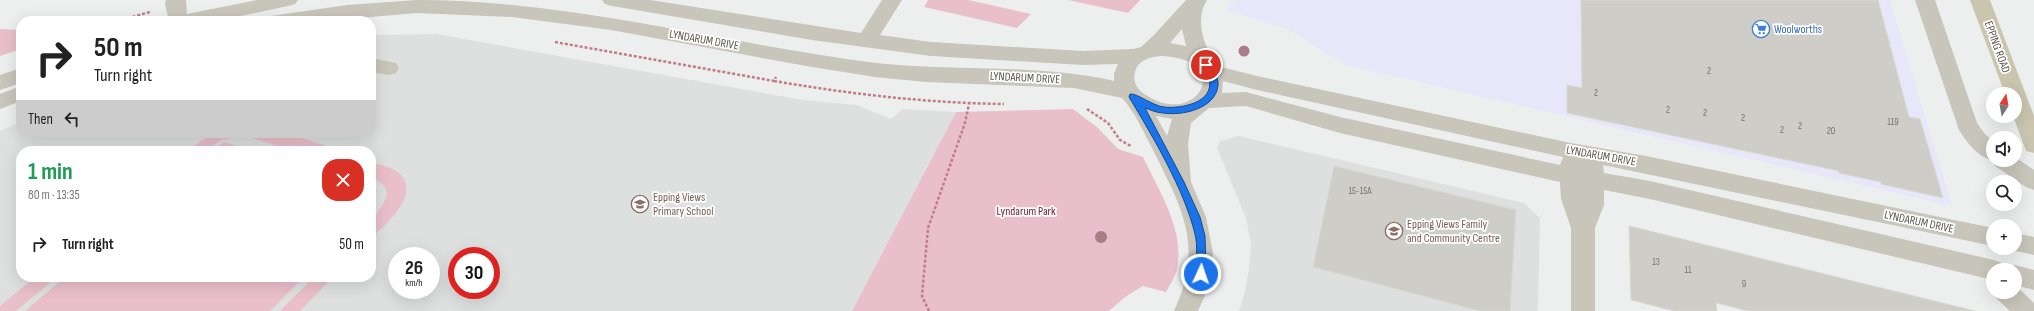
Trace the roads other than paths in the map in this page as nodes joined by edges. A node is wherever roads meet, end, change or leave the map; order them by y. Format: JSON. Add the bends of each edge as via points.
{"nodes":[{"id":1,"x":176,"y":0,"type":"edge"},
{"id":2,"x":288,"y":0,"type":"edge"},
{"id":3,"x":612,"y":0,"type":"edge"},
{"id":4,"x":892,"y":0,"type":"edge"},
{"id":5,"x":1925,"y":0,"type":"edge"},
{"id":6,"x":1980,"y":0,"type":"edge"},
{"id":7,"x":1194,"y":3,"type":"edge"},
{"id":8,"x":698,"y":6,"type":"edge"},
{"id":9,"x":220,"y":11,"type":"edge"},
{"id":10,"x":178,"y":16,"type":"edge"},
{"id":11,"x":203,"y":16,"type":"edge"},
{"id":12,"x":328,"y":16,"type":"edge"},
{"id":13,"x":866,"y":41,"type":"junction"},
{"id":14,"x":1142,"y":54,"type":"junction"},
{"id":15,"x":1209,"y":68,"type":"junction"},
{"id":16,"x":16,"y":77,"type":"edge"},
{"id":17,"x":0,"y":83,"type":"edge"},
{"id":18,"x":2012,"y":87,"type":"edge"},
{"id":19,"x":1131,"y":94,"type":"junction"},
{"id":20,"x":16,"y":95,"type":"edge"},
{"id":21,"x":0,"y":102,"type":"edge"},
{"id":22,"x":1200,"y":104,"type":"junction"},
{"id":23,"x":2022,"y":113,"type":"edge"},
{"id":24,"x":2034,"y":145,"type":"edge"},
{"id":25,"x":1986,"y":147,"type":"edge"},
{"id":26,"x":1570,"y":152,"type":"junction"},
{"id":27,"x":1593,"y":156,"type":"junction"},
{"id":28,"x":2013,"y":167,"type":"edge"},
{"id":29,"x":1582,"y":178,"type":"junction"},
{"id":30,"x":2034,"y":181,"type":"edge"},
{"id":31,"x":1180,"y":182,"type":"junction"},
{"id":32,"x":1986,"y":236,"type":"edge"},
{"id":33,"x":2022,"y":243,"type":"edge"},
{"id":34,"x":2034,"y":246,"type":"edge"},
{"id":35,"x":1964,"y":262,"type":"junction"},
{"id":36,"x":1986,"y":268,"type":"edge"},
{"id":37,"x":1986,"y":277,"type":"edge"},
{"id":38,"x":2022,"y":277,"type":"edge"},
{"id":39,"x":2034,"y":280,"type":"edge"},
{"id":40,"x":2013,"y":299,"type":"edge"},
{"id":41,"x":1186,"y":311,"type":"edge"},
{"id":42,"x":1583,"y":311,"type":"edge"},
{"id":43,"x":2026,"y":311,"type":"edge"}],
"edges":[{"from":1,"to":10,"type":"street"},
{"from":2,"to":9,"type":"street"},
{"from":3,"to":8,"type":"street","name":"LYNDARUM DRIVE"},
{"from":4,"to":13,"type":"street"},
{"from":5,"to":25,"type":"street","via":[[1967,125]]},
{"from":6,"to":18,"type":"main road","name":"EPPING ROAD"},
{"from":7,"to":14,"type":"street","via":[[1161,40]]},
{"from":7,"to":15,"type":"street","via":[[1192,32],[1195,47]]},
{"from":8,"to":13,"type":"street","name":"LYNDARUM DRIVE"},
{"from":9,"to":11,"type":"street"},
{"from":12,"to":19,"type":"street","name":"LYNDARUM DRIVE","via":[[390,8],[462,7],[525,12],[630,27],[855,67],[936,76],[1024,77],[1077,81]]},
{"from":13,"to":14,"type":"street","name":"LYNDARUM DRIVE","via":[[931,49],[1083,58]]},
{"from":14,"to":15,"type":"street","via":[[1164,49],[1180,50],[1195,56]]},
{"from":14,"to":19,"type":"street","via":[[1128,64],[1124,73],[1124,83]]},
{"from":15,"to":22,"type":"street","via":[[1214,86],[1211,94]]},
{"from":15,"to":26,"type":"street","name":"LYNDARUM DRIVE","via":[[1257,83]]},
{"from":16,"to":17,"type":"street"},
{"from":19,"to":22,"type":"street","via":[[1146,105],[1162,110],[1180,111]]},
{"from":19,"to":31,"type":"street","via":[[1147,118]]},
{"from":20,"to":21,"type":"street"},
{"from":22,"to":29,"type":"street","name":"LYNDARUM DRIVE","via":[[1246,99],[1340,125]]},
{"from":22,"to":31,"type":"street","via":[[1181,121],[1176,142]]},
{"from":23,"to":24,"type":"main road","name":"EPPING ROAD"},
{"from":26,"to":27,"type":"street","name":"LYNDARUM DRIVE"},
{"from":26,"to":29,"type":"street"},
{"from":27,"to":29,"type":"street"},
{"from":27,"to":32,"type":"street","name":"LYNDARUM DRIVE","via":[[1646,164]]},
{"from":28,"to":30,"type":"street"},
{"from":29,"to":35,"type":"street","name":"LYNDARUM DRIVE","via":[[1650,190]]},
{"from":29,"to":42,"type":"street","via":[[1593,205],[1583,228]]},
{"from":31,"to":41,"type":"street","via":[[1201,236],[1202,253],[1196,293]]},
{"from":33,"to":34,"type":"street"},
{"from":35,"to":36,"type":"street","name":"LYNDARUM DRIVE"},
{"from":35,"to":37,"type":"street"},
{"from":38,"to":39,"type":"street"},
{"from":40,"to":43,"type":"street"}]}
